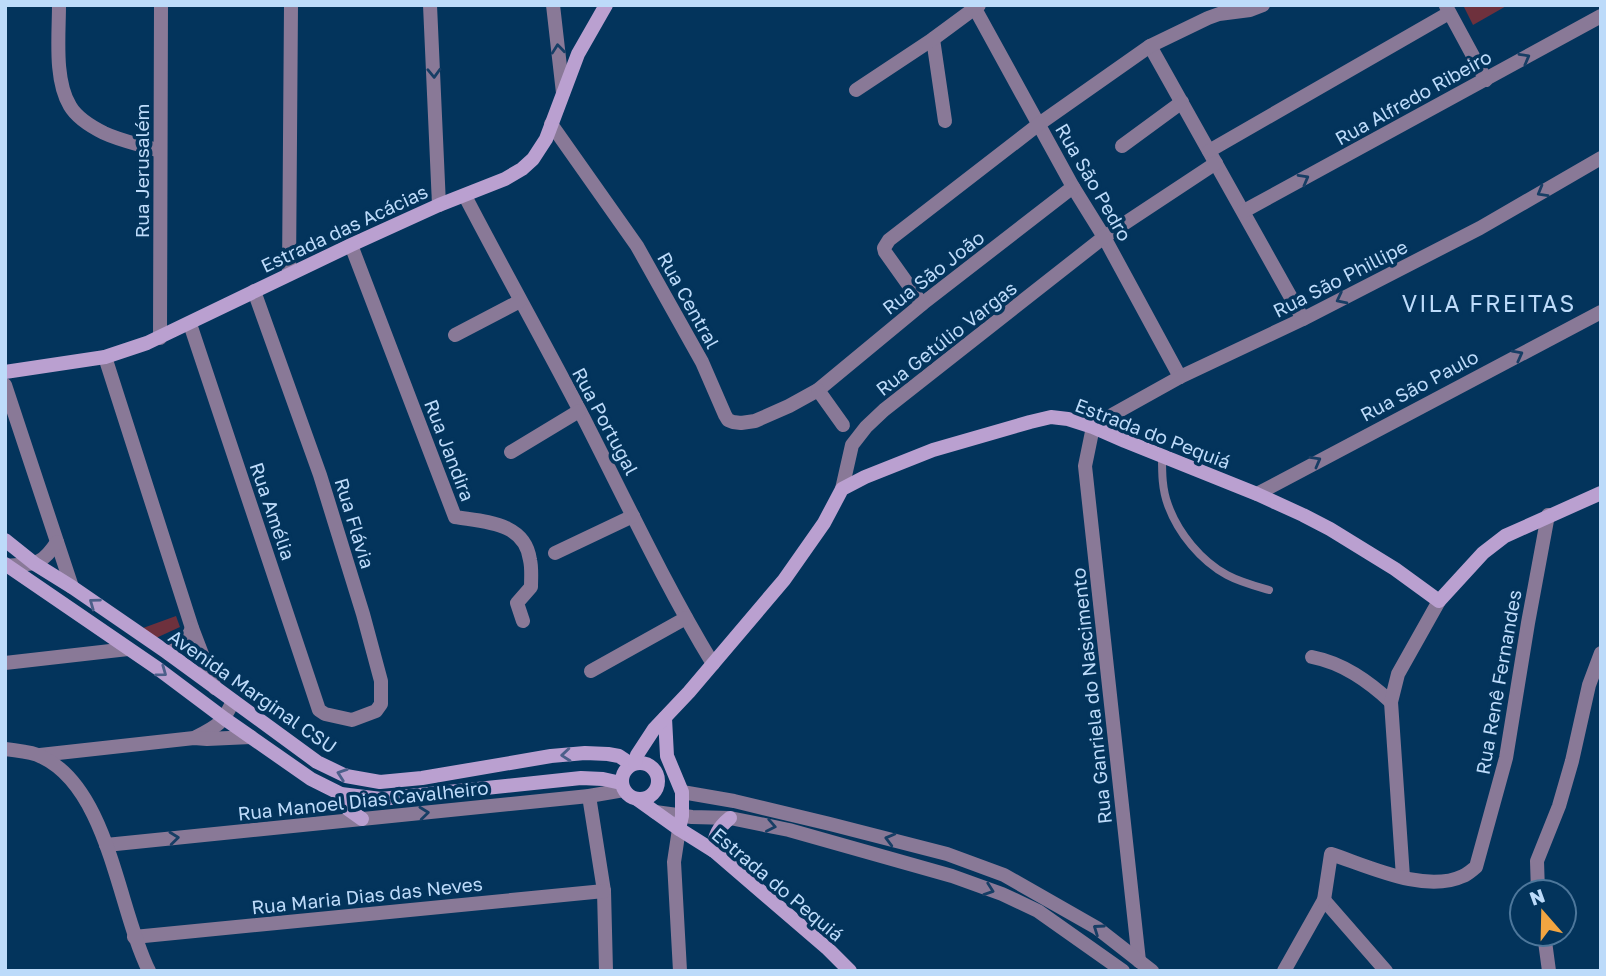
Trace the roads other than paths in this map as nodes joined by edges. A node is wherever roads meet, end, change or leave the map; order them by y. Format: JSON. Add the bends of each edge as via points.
{"nodes":[{"id":1,"x":59,"y":5,"type":"edge"},
{"id":2,"x":161,"y":5,"type":"edge"},
{"id":3,"x":291,"y":5,"type":"edge"},
{"id":4,"x":430,"y":5,"type":"edge"},
{"id":5,"x":553,"y":5,"type":"edge"},
{"id":6,"x":606,"y":5,"type":"edge"},
{"id":7,"x":1263,"y":5,"type":"edge"},
{"id":8,"x":976,"y":6,"type":"edge"},
{"id":9,"x":1231,"y":9,"type":"edge"},
{"id":10,"x":1447,"y":9,"type":"edge"},
{"id":11,"x":1601,"y":16,"type":"edge"},
{"id":12,"x":933,"y":39,"type":"junction"},
{"id":13,"x":1150,"y":46,"type":"junction"},
{"id":14,"x":1486,"y":80,"type":"junction"},
{"id":15,"x":856,"y":90,"type":"dead end"},
{"id":16,"x":563,"y":93,"type":"junction"},
{"id":17,"x":1182,"y":102,"type":"junction"},
{"id":18,"x":945,"y":121,"type":"dead end"},
{"id":19,"x":551,"y":124,"type":"junction"},
{"id":20,"x":1039,"y":124,"type":"junction"},
{"id":21,"x":1122,"y":146,"type":"dead end"},
{"id":22,"x":160,"y":152,"type":"junction"},
{"id":23,"x":1213,"y":157,"type":"junction"},
{"id":24,"x":1601,"y":158,"type":"edge"},
{"id":25,"x":1073,"y":187,"type":"junction"},
{"id":26,"x":465,"y":196,"type":"junction"},
{"id":27,"x":439,"y":205,"type":"junction"},
{"id":28,"x":1244,"y":211,"type":"junction"},
{"id":29,"x":1104,"y":237,"type":"junction"},
{"id":30,"x":351,"y":245,"type":"junction"},
{"id":31,"x":289,"y":275,"type":"junction"},
{"id":32,"x":254,"y":291,"type":"junction"},
{"id":33,"x":520,"y":301,"type":"junction"},
{"id":34,"x":922,"y":304,"type":"junction"},
{"id":35,"x":1601,"y":312,"type":"edge"},
{"id":36,"x":1303,"y":318,"type":"junction"},
{"id":37,"x":190,"y":324,"type":"junction"},
{"id":38,"x":455,"y":335,"type":"dead end"},
{"id":39,"x":160,"y":338,"type":"junction"},
{"id":40,"x":105,"y":357,"type":"junction"},
{"id":41,"x":5,"y":372,"type":"edge"},
{"id":42,"x":1180,"y":377,"type":"junction"},
{"id":43,"x":5,"y":385,"type":"edge"},
{"id":44,"x":818,"y":390,"type":"junction"},
{"id":45,"x":579,"y":411,"type":"junction"},
{"id":46,"x":843,"y":425,"type":"dead end"},
{"id":47,"x":1093,"y":427,"type":"junction"},
{"id":48,"x":511,"y":452,"type":"dead end"},
{"id":49,"x":1162,"y":456,"type":"junction"},
{"id":50,"x":842,"y":489,"type":"junction"},
{"id":51,"x":1601,"y":493,"type":"edge"},
{"id":52,"x":1256,"y":494,"type":"junction"},
{"id":53,"x":1548,"y":515,"type":"junction"},
{"id":54,"x":633,"y":516,"type":"junction"},
{"id":55,"x":5,"y":540,"type":"edge"},
{"id":56,"x":57,"y":542,"type":"junction"},
{"id":57,"x":555,"y":553,"type":"dead end"},
{"id":58,"x":35,"y":564,"type":"junction"},
{"id":59,"x":6,"y":565,"type":"edge"},
{"id":60,"x":72,"y":587,"type":"junction"},
{"id":61,"x":1269,"y":590,"type":"dead end"},
{"id":62,"x":1439,"y":601,"type":"junction"},
{"id":63,"x":115,"y":618,"type":"junction"},
{"id":64,"x":686,"y":618,"type":"junction"},
{"id":65,"x":523,"y":621,"type":"dead end"},
{"id":66,"x":192,"y":628,"type":"junction"},
{"id":67,"x":103,"y":632,"type":"junction"},
{"id":68,"x":128,"y":649,"type":"junction"},
{"id":69,"x":167,"y":653,"type":"junction"},
{"id":70,"x":1601,"y":653,"type":"edge"},
{"id":71,"x":1312,"y":657,"type":"dead end"},
{"id":72,"x":5,"y":663,"type":"edge"},
{"id":73,"x":713,"y":664,"type":"junction"},
{"id":74,"x":591,"y":671,"type":"dead end"},
{"id":75,"x":215,"y":688,"type":"junction"},
{"id":76,"x":233,"y":701,"type":"junction"},
{"id":77,"x":1391,"y":702,"type":"junction"},
{"id":78,"x":319,"y":710,"type":"joint"},
{"id":79,"x":665,"y":718,"type":"junction"},
{"id":80,"x":225,"y":719,"type":"junction"},
{"id":81,"x":251,"y":737,"type":"junction"},
{"id":82,"x":194,"y":738,"type":"junction"},
{"id":83,"x":5,"y":749,"type":"edge"},
{"id":84,"x":40,"y":755,"type":"junction"},
{"id":85,"x":667,"y":757,"type":"junction"},
{"id":86,"x":633,"y":764,"type":"junction"},
{"id":87,"x":658,"y":779,"type":"junction"},
{"id":88,"x":623,"y":787,"type":"junction"},
{"id":89,"x":682,"y":792,"type":"junction"},
{"id":90,"x":341,"y":794,"type":"junction"},
{"id":91,"x":589,"y":796,"type":"junction"},
{"id":92,"x":637,"y":799,"type":"junction"},
{"id":93,"x":730,"y":818,"type":"junction"},
{"id":94,"x":362,"y":819,"type":"junction"},
{"id":95,"x":681,"y":823,"type":"junction"},
{"id":96,"x":855,"y":830,"type":"junction"},
{"id":97,"x":106,"y":845,"type":"junction"},
{"id":98,"x":850,"y":848,"type":"junction"},
{"id":99,"x":713,"y":851,"type":"junction"},
{"id":100,"x":1403,"y":877,"type":"junction"},
{"id":101,"x":1537,"y":878,"type":"edge"},
{"id":102,"x":604,"y":891,"type":"junction"},
{"id":103,"x":1324,"y":900,"type":"junction"},
{"id":104,"x":134,"y":937,"type":"junction"},
{"id":105,"x":1546,"y":948,"type":"edge"},
{"id":106,"x":1139,"y":961,"type":"junction"},
{"id":107,"x":149,"y":970,"type":"edge"},
{"id":108,"x":141,"y":971,"type":"edge"},
{"id":109,"x":606,"y":971,"type":"edge"},
{"id":110,"x":680,"y":971,"type":"edge"},
{"id":111,"x":850,"y":971,"type":"edge"},
{"id":112,"x":1123,"y":971,"type":"edge"},
{"id":113,"x":1152,"y":971,"type":"edge"},
{"id":114,"x":1284,"y":971,"type":"edge"},
{"id":115,"x":1386,"y":971,"type":"edge"},
{"id":116,"x":1549,"y":971,"type":"edge"}],
"edges":[{"from":1,"to":22,"type":"street","via":[[60,67],[71,107],[81,119],[104,132]]},
{"from":2,"to":22,"type":"street","name":"Rua Jerusalém"},
{"from":3,"to":31,"type":"street"},
{"from":4,"to":27,"type":"street","one_way":true},
{"from":16,"to":5,"type":"street","one_way":true},
{"from":6,"to":16,"type":"main road","name":"Estrada das Acácias","via":[[578,54]]},
{"from":7,"to":9,"type":"street"},
{"from":8,"to":12,"type":"street"},
{"from":8,"to":20,"type":"street","name":"Rua São Pedro"},
{"from":9,"to":13,"type":"street"},
{"from":10,"to":14,"type":"street"},
{"from":10,"to":23,"type":"street","name":"Rua Getúlio Vargas"},
{"from":14,"to":11,"type":"street","name":"Rua Alfredo Ribeiro","one_way":true},
{"from":12,"to":15,"type":"street"},
{"from":12,"to":18,"type":"street"},
{"from":13,"to":17,"type":"street"},
{"from":13,"to":20,"type":"street"},
{"from":28,"to":14,"type":"street","name":"Rua Alfredo Ribeiro","one_way":true},
{"from":16,"to":19,"type":"main road","name":"Estrada das Acácias"},
{"from":17,"to":21,"type":"street"},
{"from":17,"to":23,"type":"street"},
{"from":19,"to":26,"type":"main road","name":"Estrada das Acácias","via":[[533,159],[522,169]]},
{"from":19,"to":44,"type":"street","name":"Rua Central","via":[[638,246],[702,362],[728,420],[755,421]]},
{"from":20,"to":25,"type":"street","name":"Rua São Pedro"},
{"from":20,"to":34,"type":"street","via":[[886,244],[885,252]]},
{"from":22,"to":39,"type":"street","name":"Rua Jerusalém"},
{"from":23,"to":28,"type":"street"},
{"from":23,"to":29,"type":"street","name":"Rua Getúlio Vargas"},
{"from":24,"to":36,"type":"street","name":"Rua São Phillipe","one_way":true,"via":[[1480,228]]},
{"from":25,"to":29,"type":"street","name":"Rua São Pedro"},
{"from":25,"to":34,"type":"street","name":"Rua São João"},
{"from":26,"to":27,"type":"main road","name":"Estrada das Acácias"},
{"from":26,"to":33,"type":"street","name":"Rua Portugal"},
{"from":27,"to":30,"type":"main road","name":"Estrada das Acácias"},
{"from":28,"to":36,"type":"street"},
{"from":29,"to":42,"type":"street","name":"Rua São Pedro"},
{"from":29,"to":50,"type":"street","name":"Rua Getúlio Vargas","via":[[866,427],[852,445]]},
{"from":30,"to":31,"type":"main road","name":"Estrada das Acácias"},
{"from":30,"to":65,"type":"street","name":"Rua Jandira","via":[[455,517],[513,530],[524,542],[531,587],[517,603]]},
{"from":31,"to":32,"type":"main road","name":"Estrada das Acácias"},
{"from":32,"to":37,"type":"main road","name":"Estrada das Acácias"},
{"from":32,"to":78,"type":"street","name":"Rua Flávia","via":[[320,475],[381,681],[381,704],[376,711],[352,720]]},
{"from":33,"to":38,"type":"street"},
{"from":33,"to":45,"type":"street","name":"Rua Portugal"},
{"from":34,"to":44,"type":"street","name":"Rua São João"},
{"from":52,"to":35,"type":"street","name":"Rua São Paulo","one_way":true},
{"from":36,"to":42,"type":"street","name":"Rua São Phillipe"},
{"from":37,"to":39,"type":"main road","name":"Estrada das Acácias"},
{"from":37,"to":78,"type":"street","name":"Rua Amélia"},
{"from":39,"to":40,"type":"main road","name":"Estrada das Acácias"},
{"from":40,"to":41,"type":"main road","name":"Estrada das Acácias"},
{"from":40,"to":66,"type":"street"},
{"from":42,"to":47,"type":"street","name":"Rua São Phillipe"},
{"from":43,"to":56,"type":"street"},
{"from":44,"to":46,"type":"street"},
{"from":45,"to":48,"type":"street"},
{"from":45,"to":54,"type":"street","name":"Rua Portugal"},
{"from":47,"to":49,"type":"main road","name":"Estrada do Pequiá"},
{"from":47,"to":50,"type":"main road","name":"Estrada do Pequiá","via":[[1068,419],[1030,422],[933,450]]},
{"from":47,"to":106,"type":"street","name":"Rua Ganriela do Nascimento","via":[[1085,466]]},
{"from":49,"to":52,"type":"main road","name":"Estrada do Pequiá"},
{"from":49,"to":61,"type":"lane","via":[[1168,505],[1199,554],[1227,575]]},
{"from":50,"to":73,"type":"main road","via":[[784,580]]},
{"from":51,"to":53,"type":"main road"},
{"from":52,"to":62,"type":"main road","name":"Estrada do Pequiá","via":[[1330,529]]},
{"from":53,"to":62,"type":"main road","via":[[1505,536],[1483,553]]},
{"from":53,"to":100,"type":"street","name":"Rua Renê Fernandes","via":[[1506,758],[1476,867],[1445,881]]},
{"from":54,"to":57,"type":"street"},
{"from":54,"to":64,"type":"street","name":"Rua Portugal"},
{"from":55,"to":58,"type":"main road","name":"Avenida Marginal CSU"},
{"from":56,"to":58,"type":"street","via":[[49,555]]},
{"from":56,"to":60,"type":"street"},
{"from":58,"to":59,"type":"street"},
{"from":58,"to":60,"type":"main road","name":"Avenida Marginal CSU"},
{"from":59,"to":67,"type":"main road","name":"Avenida Marginal CSU"},
{"from":63,"to":60,"type":"main road","name":"Avenida Marginal CSU","one_way":true},
{"from":62,"to":77,"type":"street","via":[[1398,674]]},
{"from":63,"to":67,"type":"main road"},
{"from":63,"to":69,"type":"main road","name":"Avenida Marginal CSU"},
{"from":64,"to":73,"type":"street","name":"Rua Portugal"},
{"from":64,"to":74,"type":"street"},
{"from":66,"to":69,"type":"street","via":[[188,638]]},
{"from":66,"to":75,"type":"street"},
{"from":67,"to":68,"type":"main road","name":"Avenida Marginal CSU"},
{"from":68,"to":72,"type":"street"},
{"from":68,"to":80,"type":"main road","name":"Avenida Marginal CSU","one_way":true},
{"from":69,"to":75,"type":"main road","name":"Avenida Marginal CSU"},
{"from":70,"to":101,"type":"street","via":[[1559,806],[1537,861]]},
{"from":71,"to":77,"type":"street","via":[[1368,681]]},
{"from":73,"to":79,"type":"main road"},
{"from":75,"to":76,"type":"main road","name":"Avenida Marginal CSU"},
{"from":76,"to":80,"type":"street"},
{"from":86,"to":76,"type":"main road","name":"Avenida Marginal CSU","one_way":true,"via":[[619,756],[585,753],[380,782],[330,769]]},
{"from":77,"to":100,"type":"street"},
{"from":79,"to":85,"type":"main road"},
{"from":79,"to":86,"type":"main road"},
{"from":80,"to":81,"type":"main road","name":"Avenida Marginal CSU"},
{"from":80,"to":82,"type":"street"},
{"from":81,"to":82,"type":"street"},
{"from":81,"to":90,"type":"main road","name":"Avenida Marginal CSU"},
{"from":82,"to":84,"type":"street"},
{"from":83,"to":84,"type":"street"},
{"from":84,"to":97,"type":"street","via":[[84,795]]},
{"from":85,"to":87,"type":"main road"},
{"from":85,"to":89,"type":"main road"},
{"from":86,"to":87,"type":"main road","via":[[647,764]]},
{"from":86,"to":88,"type":"main road","via":[[622,775]]},
{"from":87,"to":89,"type":"main road"},
{"from":87,"to":92,"type":"main road","via":[[652,794]]},
{"from":88,"to":90,"type":"main road","name":"Avenida Marginal CSU","via":[[603,779],[581,778],[381,799]]},
{"from":88,"to":91,"type":"street","name":"Rua Manoel Dias Cavalheiro"},
{"from":88,"to":92,"type":"main road"},
{"from":89,"to":95,"type":"main road"},
{"from":89,"to":96,"type":"street"},
{"from":90,"to":94,"type":"main road","via":[[348,809]]},
{"from":94,"to":91,"type":"street","name":"Rua Manoel Dias Cavalheiro","one_way":true},
{"from":91,"to":102,"type":"street"},
{"from":92,"to":95,"type":"main road","name":"Estrada do Pequiá"},
{"from":93,"to":95,"type":"street"},
{"from":93,"to":98,"type":"street","one_way":true},
{"from":93,"to":99,"type":"main road","via":[[718,830]]},
{"from":97,"to":94,"type":"street","name":"Rua Manoel Dias Cavalheiro","one_way":true},
{"from":95,"to":99,"type":"main road","name":"Estrada do Pequiá"},
{"from":95,"to":110,"type":"street","via":[[674,862]]},
{"from":96,"to":98,"type":"street"},
{"from":106,"to":96,"type":"street","one_way":true,"via":[[1097,928],[1004,875]]},
{"from":97,"to":104,"type":"street"},
{"from":98,"to":112,"type":"street","one_way":true,"via":[[1002,894],[1038,911]]},
{"from":99,"to":111,"type":"main road","name":"Estrada do Pequiá"},
{"from":100,"to":103,"type":"street","name":"Rua Renê Fernandes","via":[[1331,854]]},
{"from":102,"to":104,"type":"street","name":"Rua Maria Dias das Neves"},
{"from":102,"to":109,"type":"street"},
{"from":103,"to":114,"type":"street","name":"Rua Renê Fernandes"},
{"from":103,"to":115,"type":"street"},
{"from":104,"to":107,"type":"street"},
{"from":105,"to":116,"type":"street"},
{"from":106,"to":113,"type":"street"},
{"from":107,"to":108,"type":"street"}]}
